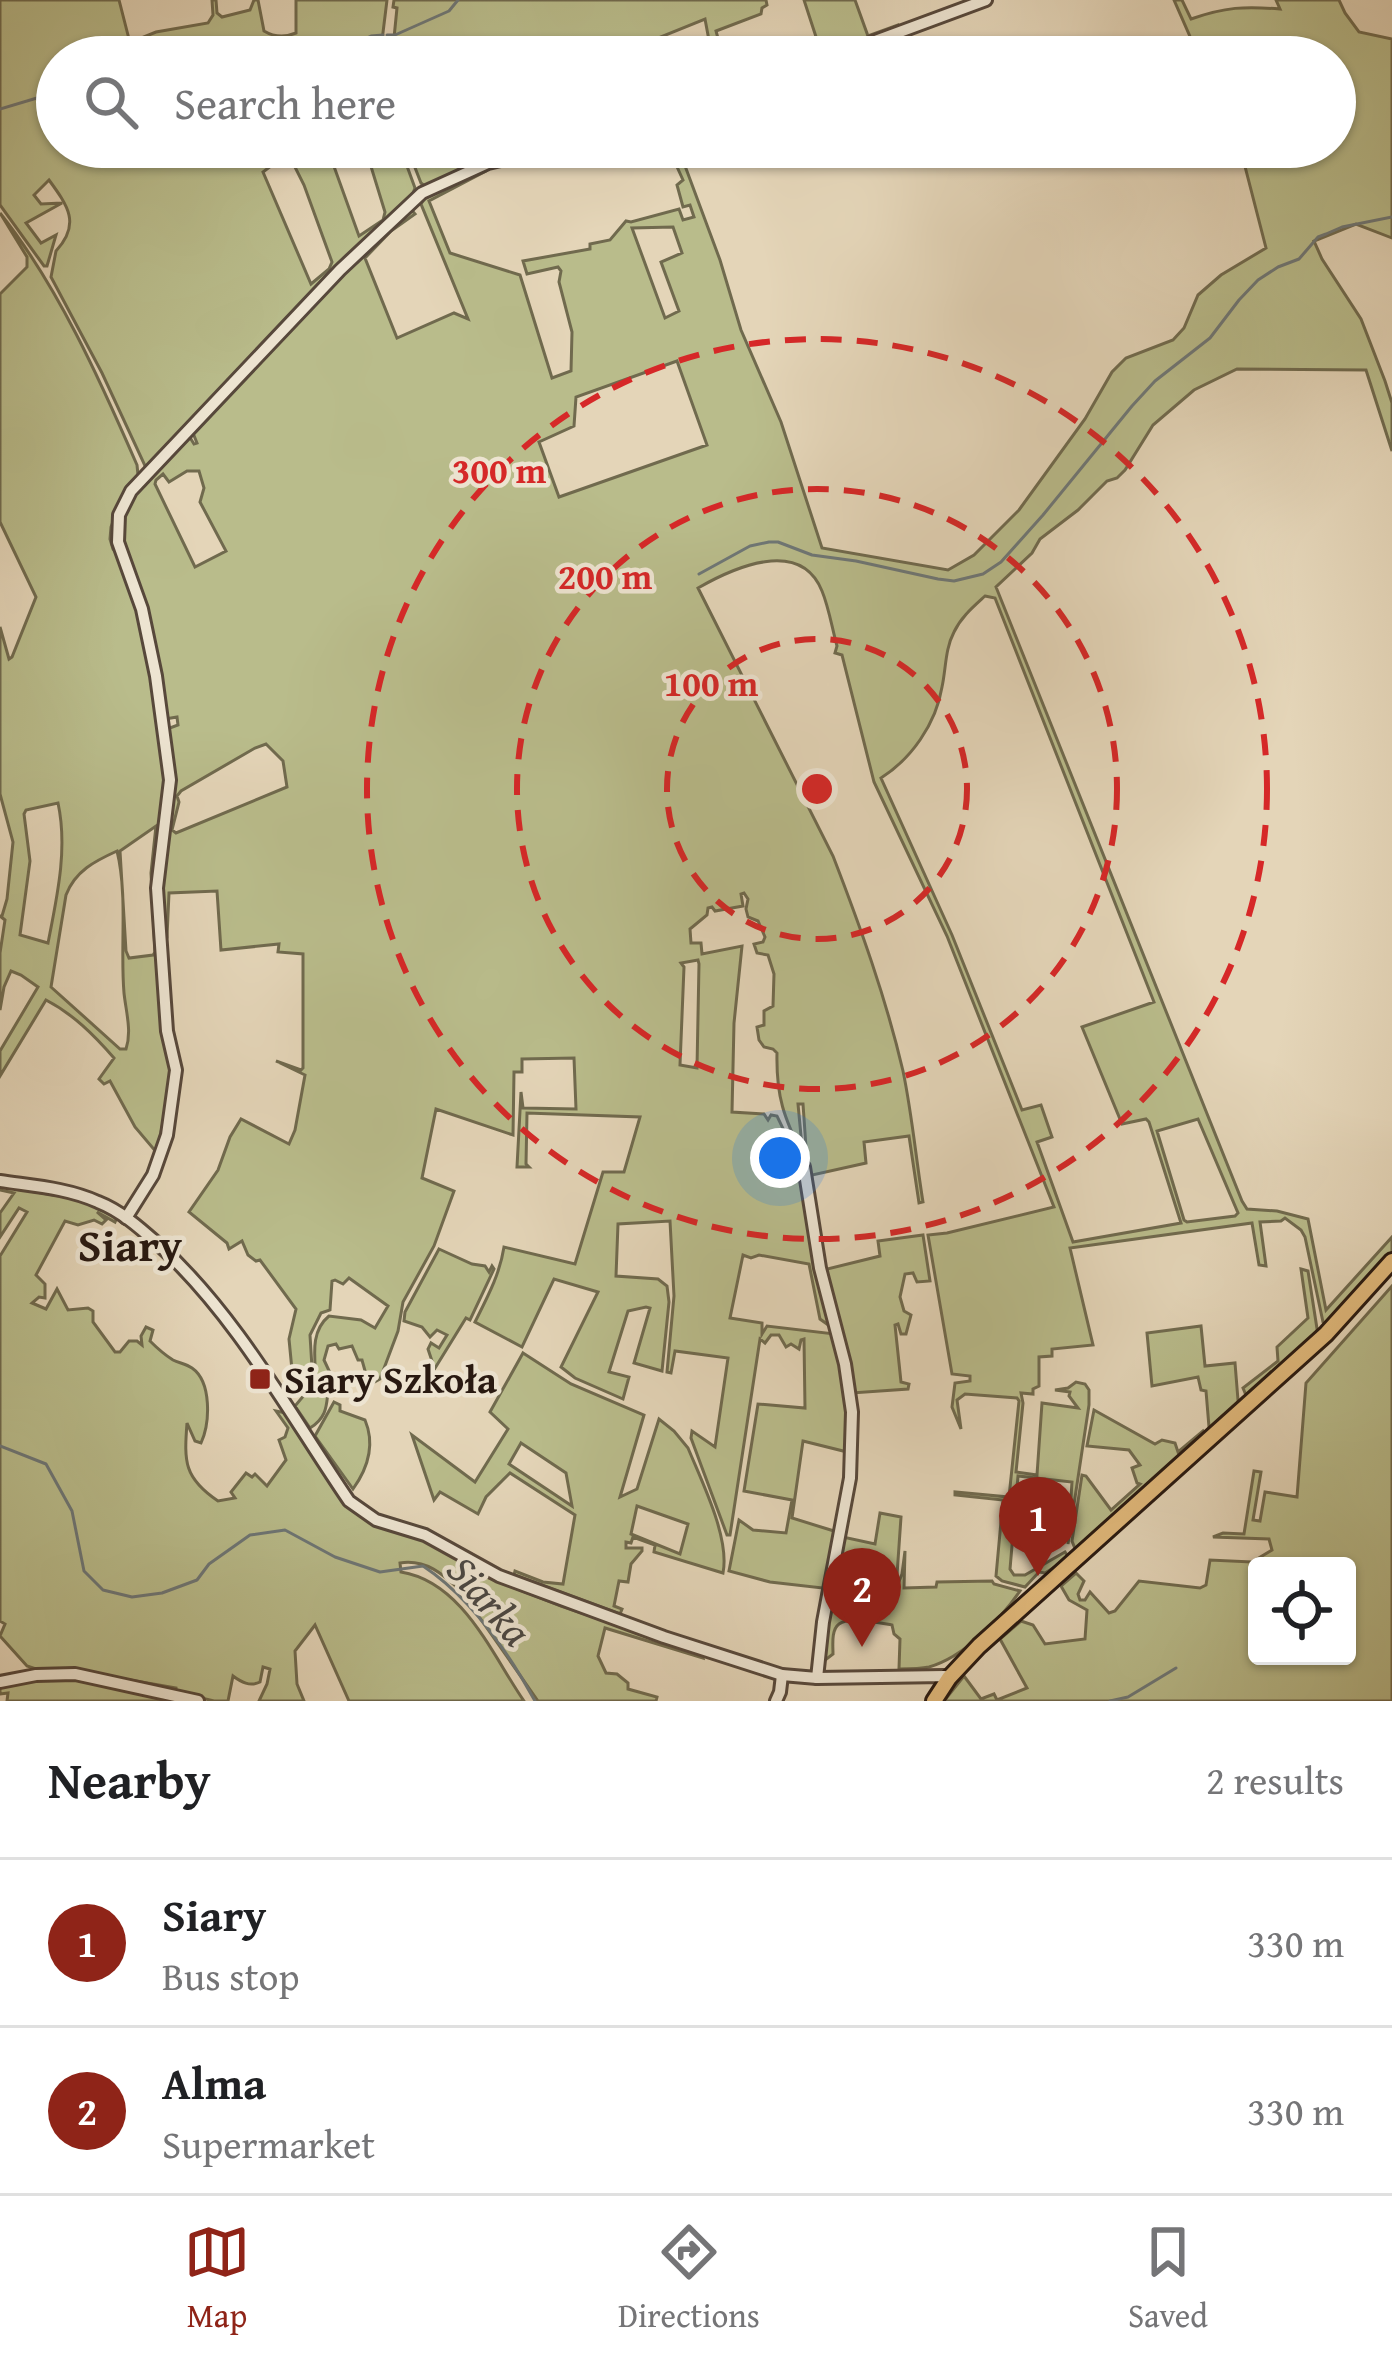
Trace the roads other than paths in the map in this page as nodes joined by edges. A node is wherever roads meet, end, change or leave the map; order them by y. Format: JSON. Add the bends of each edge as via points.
{"nodes":[{"id":1,"x":986,"y":0,"type":"edge"},
{"id":2,"x":889,"y":36,"type":"edge"},
{"id":3,"x":477,"y":168,"type":"edge"},
{"id":4,"x":804,"y":1167,"type":"dead end"},
{"id":5,"x":0,"y":1180,"type":"edge"},
{"id":6,"x":126,"y":1218,"type":"junction"},
{"id":7,"x":1392,"y":1262,"type":"edge"},
{"id":8,"x":782,"y":1676,"type":"junction"},
{"id":9,"x":817,"y":1678,"type":"junction"},
{"id":10,"x":950,"y":1678,"type":"junction"},
{"id":11,"x":0,"y":1682,"type":"edge"},
{"id":12,"x":198,"y":1701,"type":"edge"},
{"id":13,"x":776,"y":1701,"type":"edge"},
{"id":14,"x":934,"y":1701,"type":"edge"}],
"edges":[{"from":1,"to":2,"type":"street"},
{"from":3,"to":6,"type":"street","via":[[422,193],[340,270],[131,491],[119,515],[118,542],[142,609],[170,780],[157,888],[176,1070],[166,1135]]},
{"from":4,"to":9,"type":"street","via":[[852,1412],[850,1478]]},
{"from":5,"to":6,"type":"street","via":[[67,1191]]},
{"from":6,"to":8,"type":"street","via":[[223,1313],[352,1504],[500,1576]]},
{"from":7,"to":10,"type":"main road","via":[[1298,1360]]},
{"from":8,"to":9,"type":"street"},
{"from":8,"to":13,"type":"street"},
{"from":9,"to":10,"type":"street"},
{"from":10,"to":14,"type":"main road"},
{"from":11,"to":12,"type":"street","via":[[75,1674]]}]}
